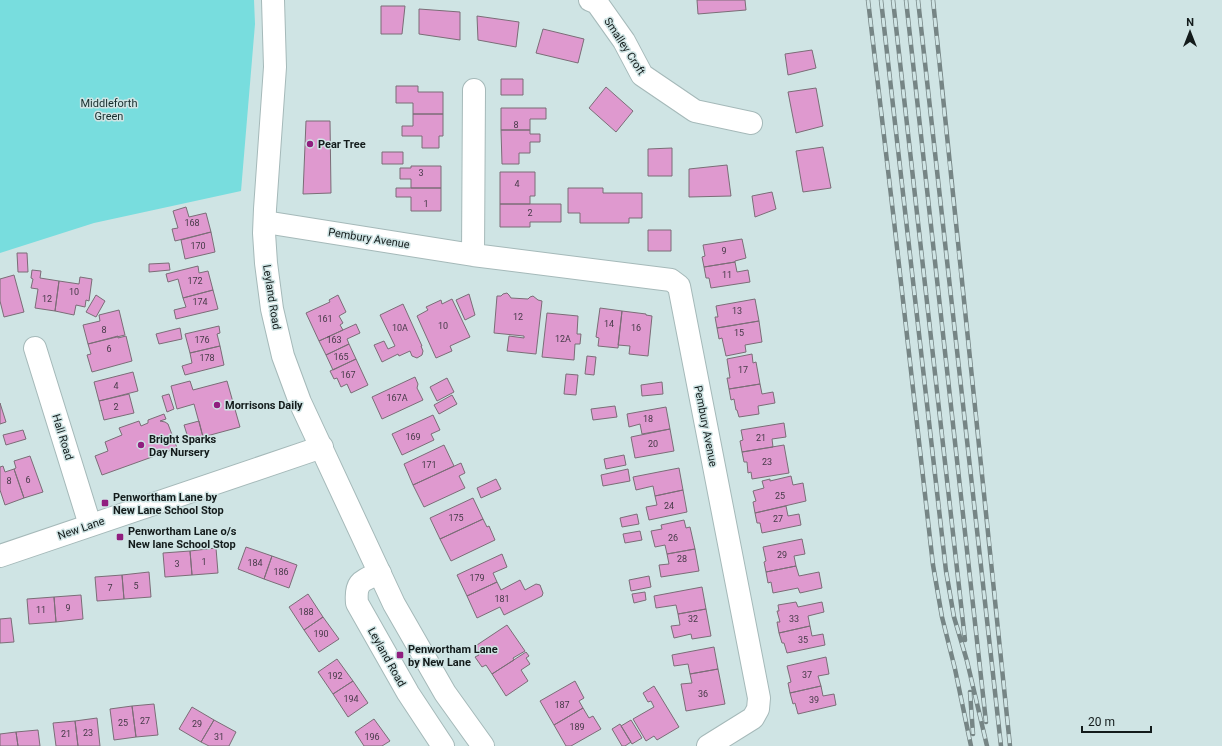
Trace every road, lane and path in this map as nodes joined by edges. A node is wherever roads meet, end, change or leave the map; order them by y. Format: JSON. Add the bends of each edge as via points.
{"nodes":[{"id":1,"x":273,"y":0,"type":"edge"},
{"id":2,"x":590,"y":0,"type":"edge"},
{"id":3,"x":474,"y":90,"type":"dead end"},
{"id":4,"x":751,"y":123,"type":"dead end"},
{"id":5,"x":265,"y":222,"type":"junction"},
{"id":6,"x":473,"y":255,"type":"junction"},
{"id":7,"x":35,"y":348,"type":"dead end"},
{"id":8,"x":322,"y":446,"type":"junction"},
{"id":9,"x":90,"y":525,"type":"junction"},
{"id":10,"x":0,"y":556,"type":"edge"},
{"id":11,"x":380,"y":573,"type":"junction"},
{"id":12,"x":443,"y":746,"type":"edge"},
{"id":13,"x":483,"y":746,"type":"edge"},
{"id":14,"x":708,"y":746,"type":"edge"}],
"edges":[{"from":1,"to":5,"type":"street","name":"Leyland Road","via":[[275,67]]},
{"from":2,"to":4,"type":"street","name":"Smalley Croft","via":[[597,3],[624,41],[642,75],[695,111]]},
{"from":3,"to":6,"type":"street"},
{"from":5,"to":6,"type":"street","name":"Pembury Avenue"},
{"from":5,"to":8,"type":"street","name":"Leyland Road","via":[[266,263],[272,309],[283,356],[300,402]]},
{"from":6,"to":14,"type":"street","name":"Pembury Avenue","via":[[672,280],[678,286],[759,698],[758,709],[753,718]]},
{"from":7,"to":9,"type":"street","name":"Hall Road"},
{"from":8,"to":9,"type":"street","name":"New Lane"},
{"from":8,"to":11,"type":"street","name":"Leyland Road"},
{"from":9,"to":10,"type":"street","name":"New Lane"},
{"from":11,"to":12,"type":"street","name":"Leyland Road","via":[[361,582],[356,592],[357,604],[408,693]]},
{"from":11,"to":13,"type":"street","name":"Leyland Road","via":[[394,604],[445,693]]}]}
